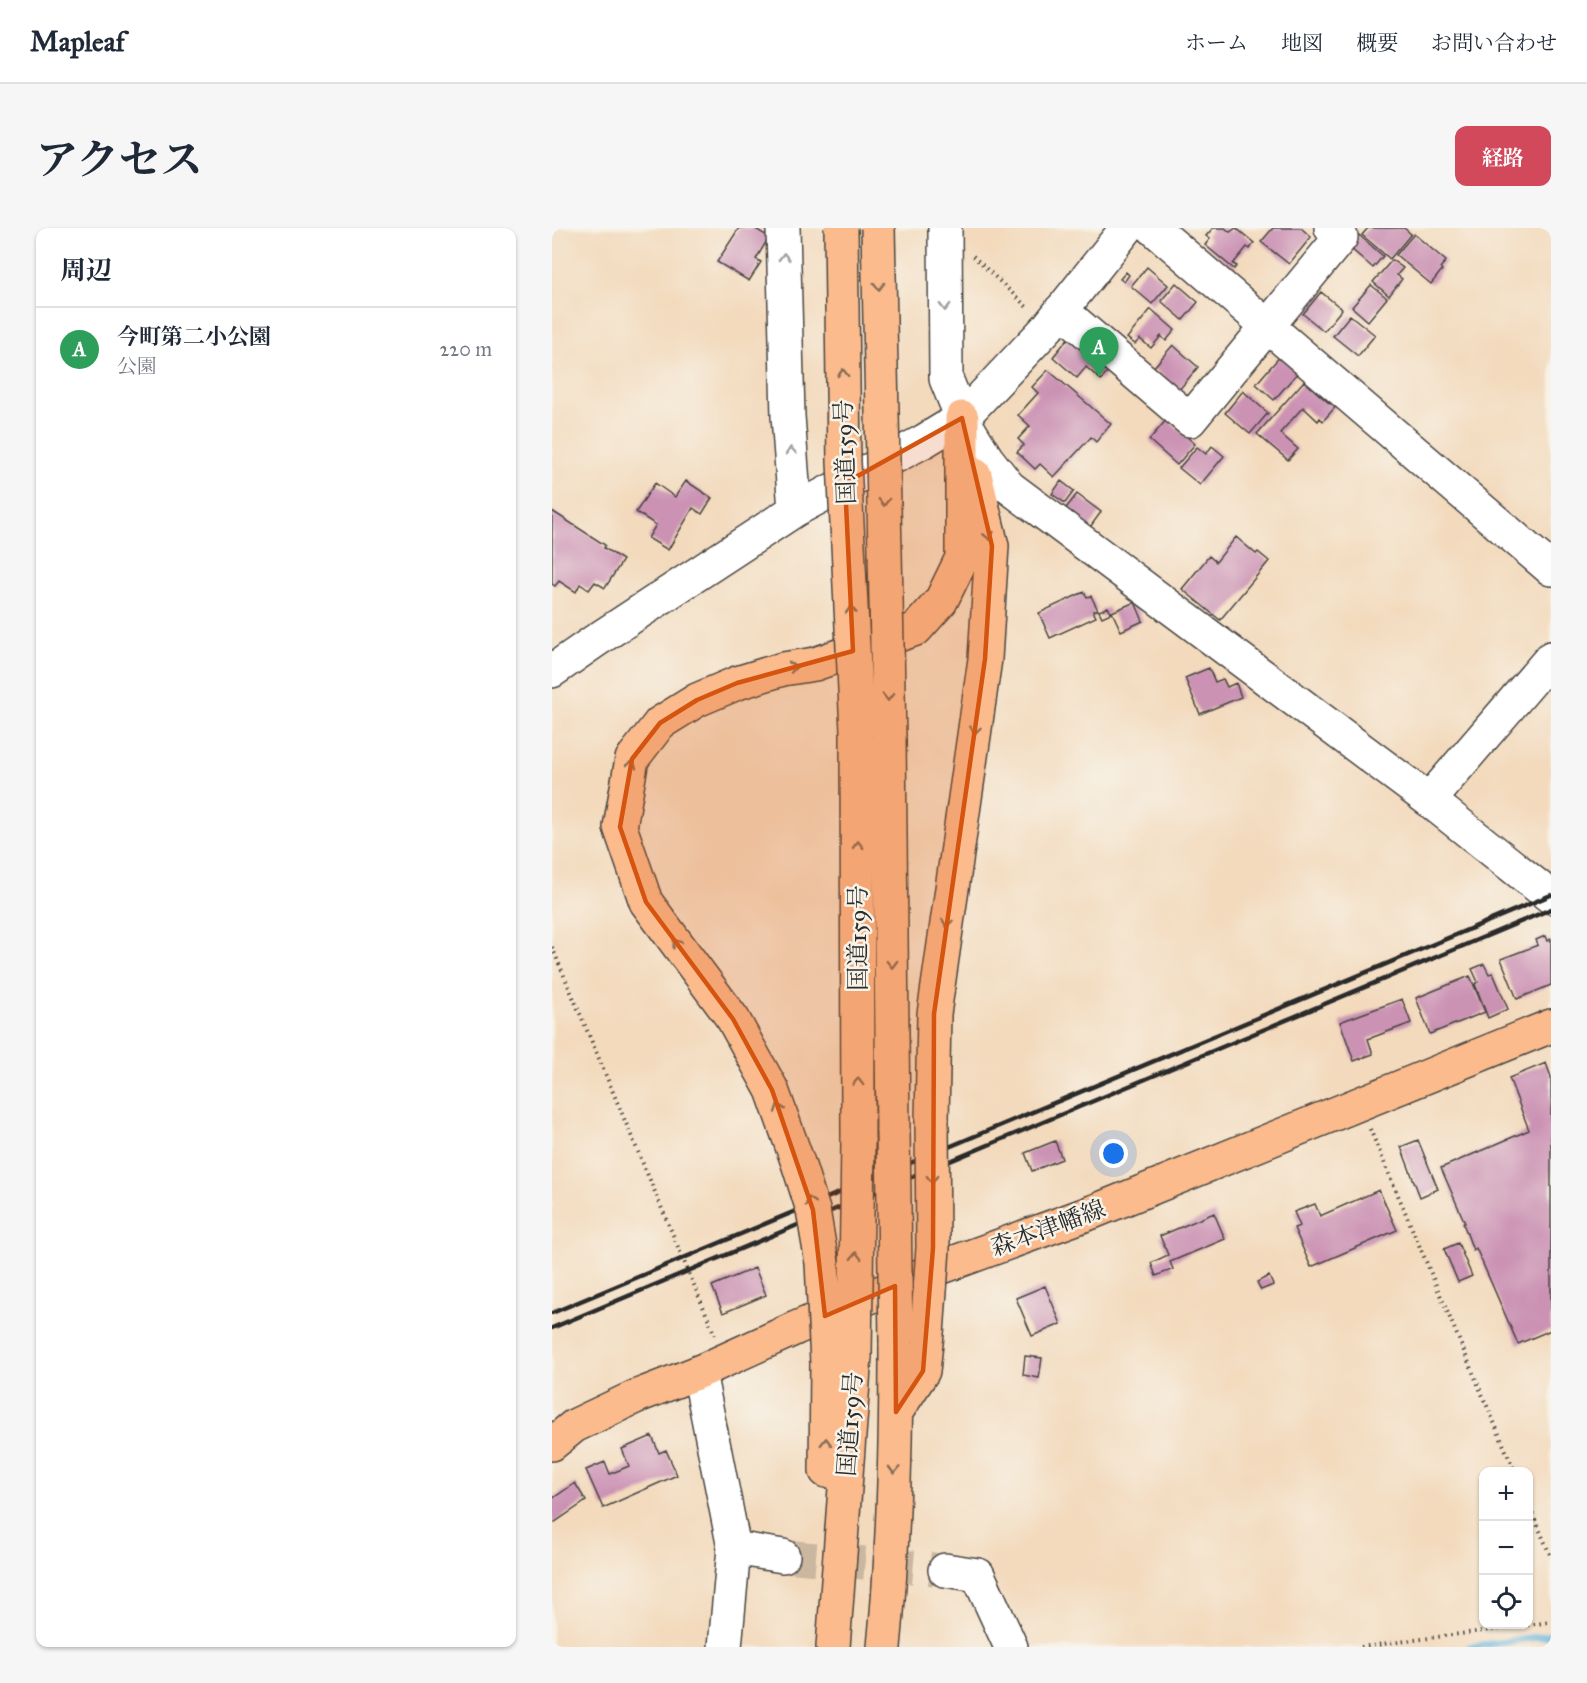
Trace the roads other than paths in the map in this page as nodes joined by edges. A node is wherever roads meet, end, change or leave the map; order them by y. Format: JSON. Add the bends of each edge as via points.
{"nodes":[{"id":1,"x":783,"y":228,"type":"edge"},
{"id":2,"x":841,"y":228,"type":"edge"},
{"id":3,"x":878,"y":228,"type":"edge"},
{"id":4,"x":945,"y":228,"type":"edge"},
{"id":5,"x":1127,"y":228,"type":"edge"},
{"id":6,"x":1153,"y":228,"type":"edge"},
{"id":7,"x":1331,"y":228,"type":"edge"},
{"id":8,"x":1054,"y":319,"type":"junction"},
{"id":9,"x":1268,"y":326,"type":"junction"},
{"id":10,"x":962,"y":418,"type":"junction"},
{"id":11,"x":795,"y":510,"type":"junction"},
{"id":12,"x":1551,"y":569,"type":"edge"},
{"id":13,"x":1551,"y":658,"type":"edge"},
{"id":14,"x":552,"y":671,"type":"edge"},
{"id":15,"x":1429,"y":800,"type":"junction"},
{"id":16,"x":1551,"y":897,"type":"edge"},
{"id":17,"x":1551,"y":1026,"type":"edge"},
{"id":18,"x":841,"y":1360,"type":"junction"},
{"id":19,"x":712,"y":1366,"type":"junction"},
{"id":20,"x":896,"y":1412,"type":"junction"},
{"id":21,"x":552,"y":1444,"type":"edge"},
{"id":22,"x":734,"y":1548,"type":"junction"},
{"id":23,"x":783,"y":1556,"type":"tunnel mouth"},
{"id":24,"x":945,"y":1570,"type":"tunnel mouth"},
{"id":25,"x":891,"y":1579,"type":"junction"},
{"id":26,"x":725,"y":1647,"type":"edge"},
{"id":27,"x":824,"y":1647,"type":"edge"},
{"id":28,"x":833,"y":1647,"type":"edge"},
{"id":29,"x":884,"y":1647,"type":"edge"},
{"id":30,"x":899,"y":1647,"type":"edge"},
{"id":31,"x":1011,"y":1647,"type":"edge"}],
"edges":[{"from":11,"to":1,"type":"street","one_way":true},
{"from":18,"to":2,"type":"main road","name":"国道159号","one_way":true,"bridge":true,"via":[[858,1141],[857,731],[844,462]]},
{"from":3,"to":20,"type":"main road","name":"国道159号","one_way":true,"bridge":true,"via":[[889,737]]},
{"from":4,"to":10,"type":"street","one_way":true,"via":[[946,379]]},
{"from":5,"to":8,"type":"street"},
{"from":6,"to":9,"type":"street"},
{"from":7,"to":9,"type":"street","via":[[1341,237]]},
{"from":8,"to":9,"type":"street","via":[[1190,420]]},
{"from":8,"to":10,"type":"street"},
{"from":9,"to":12,"type":"street"},
{"from":10,"to":11,"type":"street"},
{"from":10,"to":15,"type":"street","via":[[1009,487]]},
{"from":18,"to":10,"type":"main road","one_way":true,"bridge":true,"via":[[813,1210],[772,1090],[732,1019],[646,902],[620,827],[632,759],[660,723],[697,700],[737,683],[815,664],[916,629],[941,601],[962,558]]},
{"from":10,"to":20,"type":"main road","one_way":true,"bridge":true,"via":[[992,546],[985,659],[934,1014],[933,1248],[923,1371]]},
{"from":11,"to":14,"type":"street"},
{"from":13,"to":15,"type":"street"},
{"from":15,"to":16,"type":"street"},
{"from":17,"to":19,"type":"main road","name":"森本津幡線","via":[[1095,1211],[931,1271]]},
{"from":27,"to":18,"type":"main road","one_way":true},
{"from":18,"to":28,"type":"main road","name":"国道159号"},
{"from":19,"to":21,"type":"main road","name":"森本津幡線","via":[[574,1426]]},
{"from":19,"to":22,"type":"street"},
{"from":20,"to":25,"type":"main road","name":"国道159号","one_way":true},
{"from":22,"to":23,"type":"street"},
{"from":22,"to":26,"type":"street"},
{"from":24,"to":31,"type":"street","via":[[978,1575]]},
{"from":25,"to":29,"type":"main road","name":"国道159号"},
{"from":25,"to":30,"type":"main road"}]}
